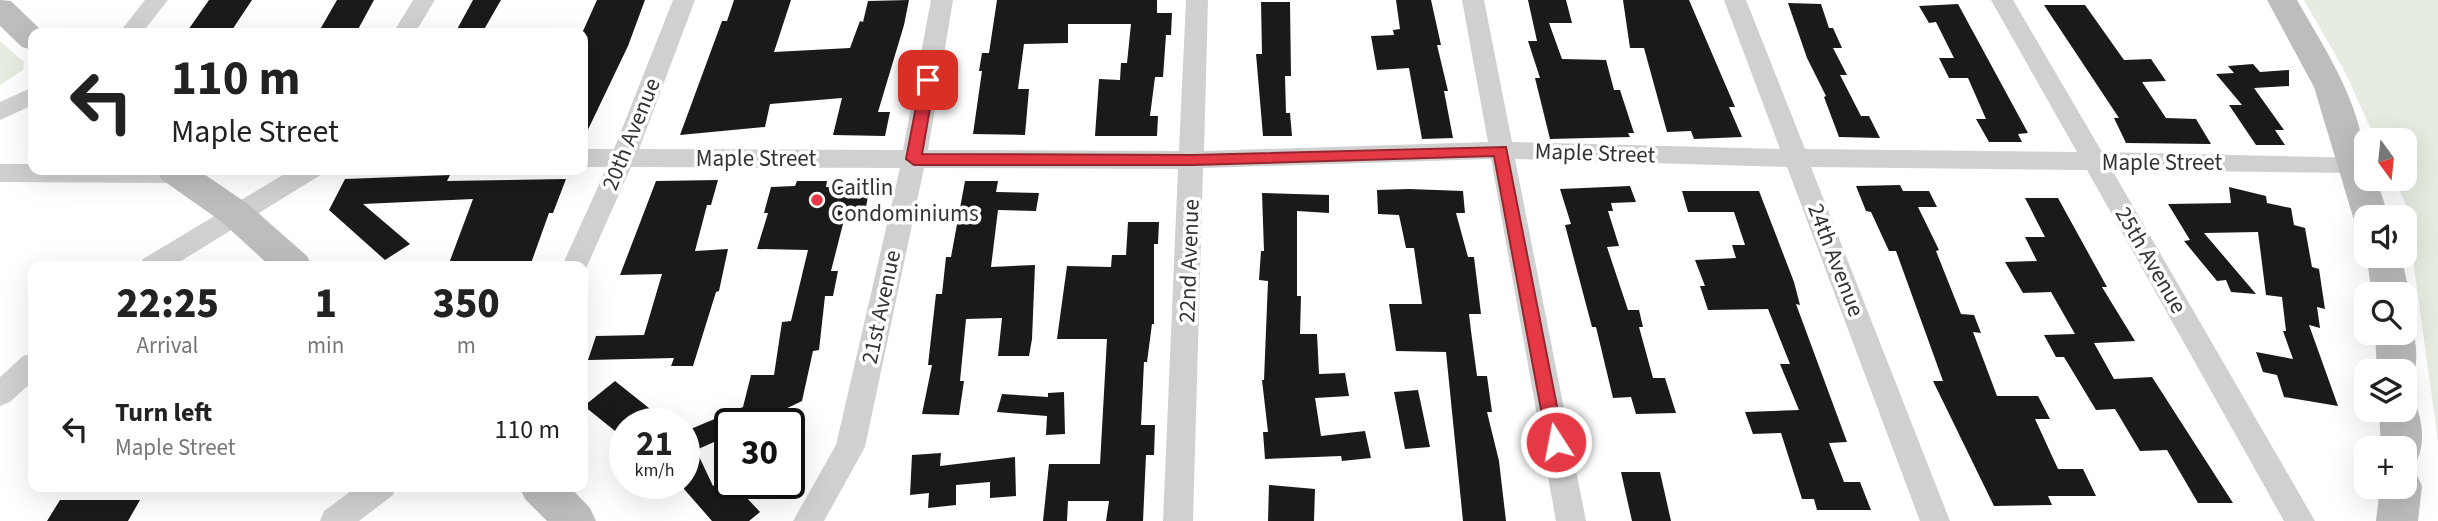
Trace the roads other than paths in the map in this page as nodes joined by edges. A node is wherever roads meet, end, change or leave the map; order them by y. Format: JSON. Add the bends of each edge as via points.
{"nodes":[{"id":1,"x":157,"y":0,"type":"edge"},
{"id":2,"x":425,"y":0,"type":"edge"},
{"id":3,"x":684,"y":0,"type":"edge"},
{"id":4,"x":942,"y":0,"type":"edge"},
{"id":5,"x":1197,"y":0,"type":"edge"},
{"id":6,"x":1473,"y":0,"type":"edge"},
{"id":7,"x":1735,"y":0,"type":"edge"},
{"id":8,"x":2002,"y":0,"type":"edge"},
{"id":9,"x":2281,"y":0,"type":"edge"},
{"id":10,"x":0,"y":8,"type":"edge"},
{"id":11,"x":134,"y":28,"type":"edge"},
{"id":12,"x":407,"y":28,"type":"edge"},
{"id":13,"x":28,"y":35,"type":"edge"},
{"id":14,"x":28,"y":98,"type":"edge"},
{"id":15,"x":0,"y":112,"type":"edge"},
{"id":16,"x":1500,"y":150,"type":"junction"},
{"id":17,"x":588,"y":158,"type":"edge"},
{"id":18,"x":623,"y":158,"type":"junction"},
{"id":19,"x":1797,"y":158,"type":"junction"},
{"id":20,"x":2354,"y":158,"type":"edge"},
{"id":21,"x":914,"y":159,"type":"junction"},
{"id":22,"x":1193,"y":160,"type":"junction"},
{"id":23,"x":2095,"y":162,"type":"junction"},
{"id":24,"x":2354,"y":164,"type":"edge"},
{"id":25,"x":0,"y":173,"type":"edge"},
{"id":26,"x":28,"y":173,"type":"edge"},
{"id":27,"x":180,"y":175,"type":"edge"},
{"id":28,"x":301,"y":175,"type":"edge"},
{"id":29,"x":235,"y":214,"type":"junction"},
{"id":30,"x":160,"y":261,"type":"edge"},
{"id":31,"x":288,"y":261,"type":"edge"},
{"id":32,"x":577,"y":261,"type":"edge"},
{"id":33,"x":28,"y":369,"type":"edge"},
{"id":34,"x":0,"y":394,"type":"edge"},
{"id":35,"x":374,"y":492,"type":"edge"},
{"id":36,"x":546,"y":492,"type":"edge"},
{"id":37,"x":2399,"y":499,"type":"edge"},
{"id":38,"x":335,"y":521,"type":"edge"},
{"id":39,"x":575,"y":521,"type":"edge"},
{"id":40,"x":808,"y":521,"type":"edge"},
{"id":41,"x":1178,"y":521,"type":"edge"},
{"id":42,"x":1570,"y":521,"type":"edge"},
{"id":43,"x":1935,"y":521,"type":"edge"},
{"id":44,"x":2300,"y":521,"type":"edge"},
{"id":45,"x":2397,"y":521,"type":"edge"}],
"edges":[{"from":1,"to":11,"type":"street"},
{"from":2,"to":12,"type":"street"},
{"from":3,"to":18,"type":"street","name":"20th Avenue"},
{"from":4,"to":21,"type":"street","name":"21st Avenue"},
{"from":5,"to":22,"type":"street","name":"22nd Avenue"},
{"from":6,"to":16,"type":"street"},
{"from":7,"to":19,"type":"street","name":"24th Avenue"},
{"from":8,"to":23,"type":"street","name":"25th Avenue"},
{"from":9,"to":20,"type":"street","via":[[2329,87]]},
{"from":10,"to":13,"type":"street"},
{"from":14,"to":15,"type":"street"},
{"from":16,"to":19,"type":"street","name":"Maple Street"},
{"from":16,"to":22,"type":"street","name":"Maple Street"},
{"from":16,"to":42,"type":"street"},
{"from":17,"to":18,"type":"street","name":"Maple Street"},
{"from":18,"to":21,"type":"street","name":"Maple Street"},
{"from":18,"to":32,"type":"street","name":"20th Avenue"},
{"from":19,"to":23,"type":"street","name":"Maple Street"},
{"from":19,"to":43,"type":"street","name":"24th Avenue"},
{"from":21,"to":22,"type":"street","name":"Maple Street"},
{"from":21,"to":40,"type":"street","name":"21st Avenue","via":[[850,447]]},
{"from":22,"to":41,"type":"street","name":"22nd Avenue"},
{"from":23,"to":24,"type":"street","name":"Maple Street"},
{"from":23,"to":44,"type":"street","name":"25th Avenue"},
{"from":25,"to":26,"type":"street"},
{"from":27,"to":29,"type":"street"},
{"from":28,"to":29,"type":"street"},
{"from":29,"to":30,"type":"street"},
{"from":29,"to":31,"type":"street"},
{"from":33,"to":34,"type":"street"},
{"from":35,"to":38,"type":"street"},
{"from":36,"to":39,"type":"street"},
{"from":37,"to":45,"type":"street"}]}
